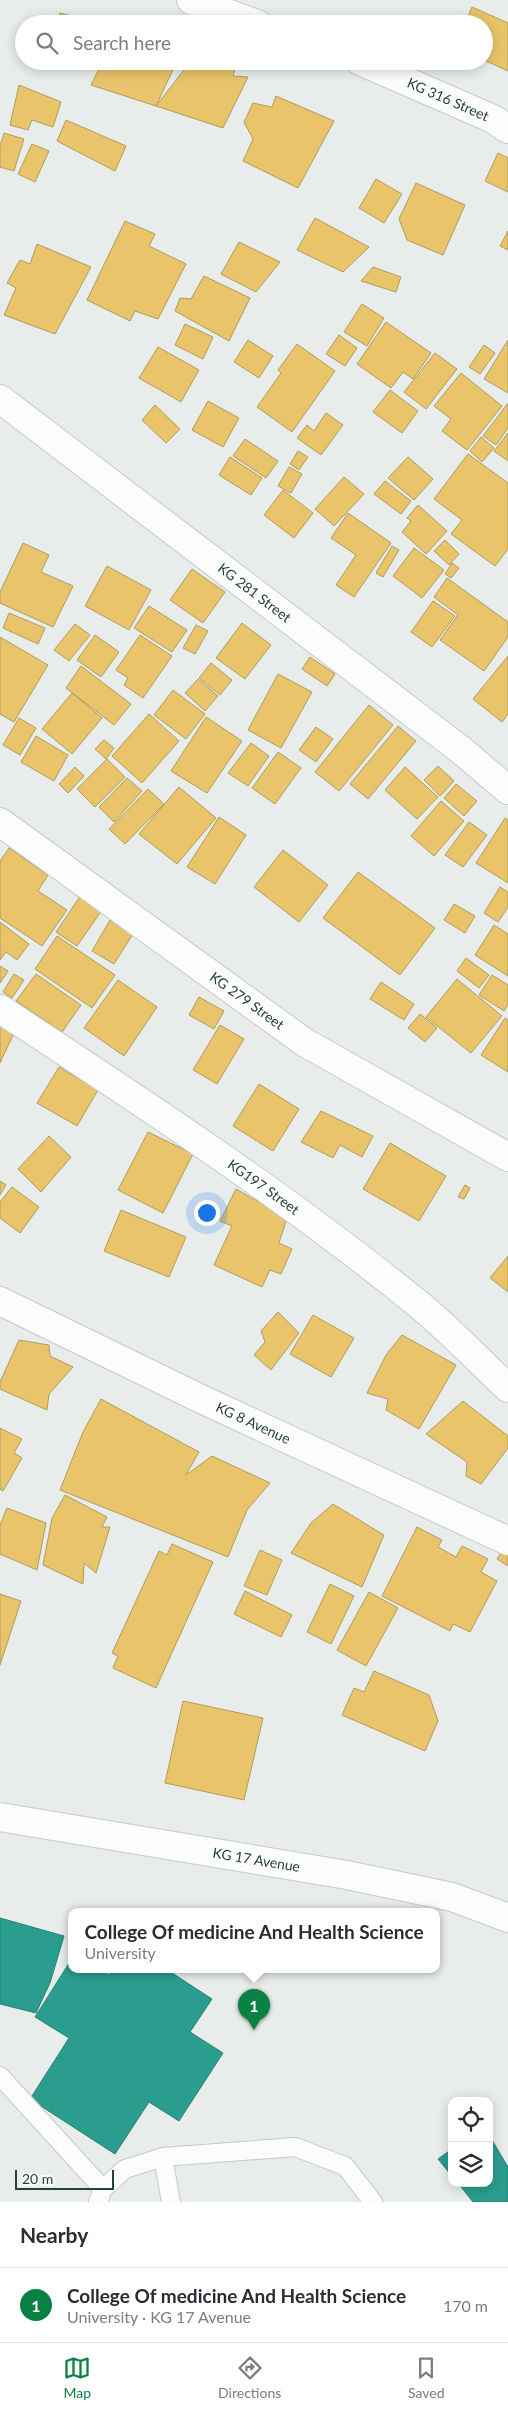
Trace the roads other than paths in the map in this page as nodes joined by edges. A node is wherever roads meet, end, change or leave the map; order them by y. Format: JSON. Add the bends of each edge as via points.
{"nodes":[{"id":1,"x":191,"y":0,"type":"edge"},
{"id":2,"x":232,"y":15,"type":"edge"},
{"id":3,"x":381,"y":70,"type":"edge"},
{"id":4,"x":508,"y":129,"type":"edge"},
{"id":5,"x":0,"y":399,"type":"edge"},
{"id":6,"x":508,"y":790,"type":"edge"},
{"id":7,"x":0,"y":822,"type":"edge"},
{"id":8,"x":0,"y":1010,"type":"edge"},
{"id":9,"x":508,"y":1157,"type":"edge"},
{"id":10,"x":0,"y":1301,"type":"edge"},
{"id":11,"x":508,"y":1388,"type":"edge"},
{"id":12,"x":508,"y":1541,"type":"edge"},
{"id":13,"x":0,"y":1817,"type":"edge"},
{"id":14,"x":508,"y":1918,"type":"edge"},
{"id":15,"x":0,"y":2076,"type":"edge"},
{"id":16,"x":163,"y":2157,"type":"junction"},
{"id":17,"x":101,"y":2195,"type":"edge"},
{"id":18,"x":171,"y":2202,"type":"edge"},
{"id":19,"x":373,"y":2202,"type":"edge"}],
"edges":[{"from":1,"to":2,"type":"street"},
{"from":3,"to":4,"type":"street","name":"KG 316 Street","via":[[493,119]]},
{"from":5,"to":6,"type":"street","name":"KG 281 Street","via":[[461,750]]},
{"from":7,"to":9,"type":"street","name":"KG 279 Street","via":[[304,1042]]},
{"from":8,"to":11,"type":"street","name":"KG197 Street","via":[[166,1118],[315,1224],[418,1304]]},
{"from":10,"to":12,"type":"street","name":"KG 8 Avenue","via":[[199,1398]]},
{"from":13,"to":14,"type":"street","name":"KG 17 Avenue","via":[[347,1875],[452,1897]]},
{"from":15,"to":17,"type":"lane"},
{"from":16,"to":17,"type":"lane","via":[[125,2169]]},
{"from":16,"to":18,"type":"lane"},
{"from":16,"to":19,"type":"lane","via":[[295,2147],[345,2166]]}]}
